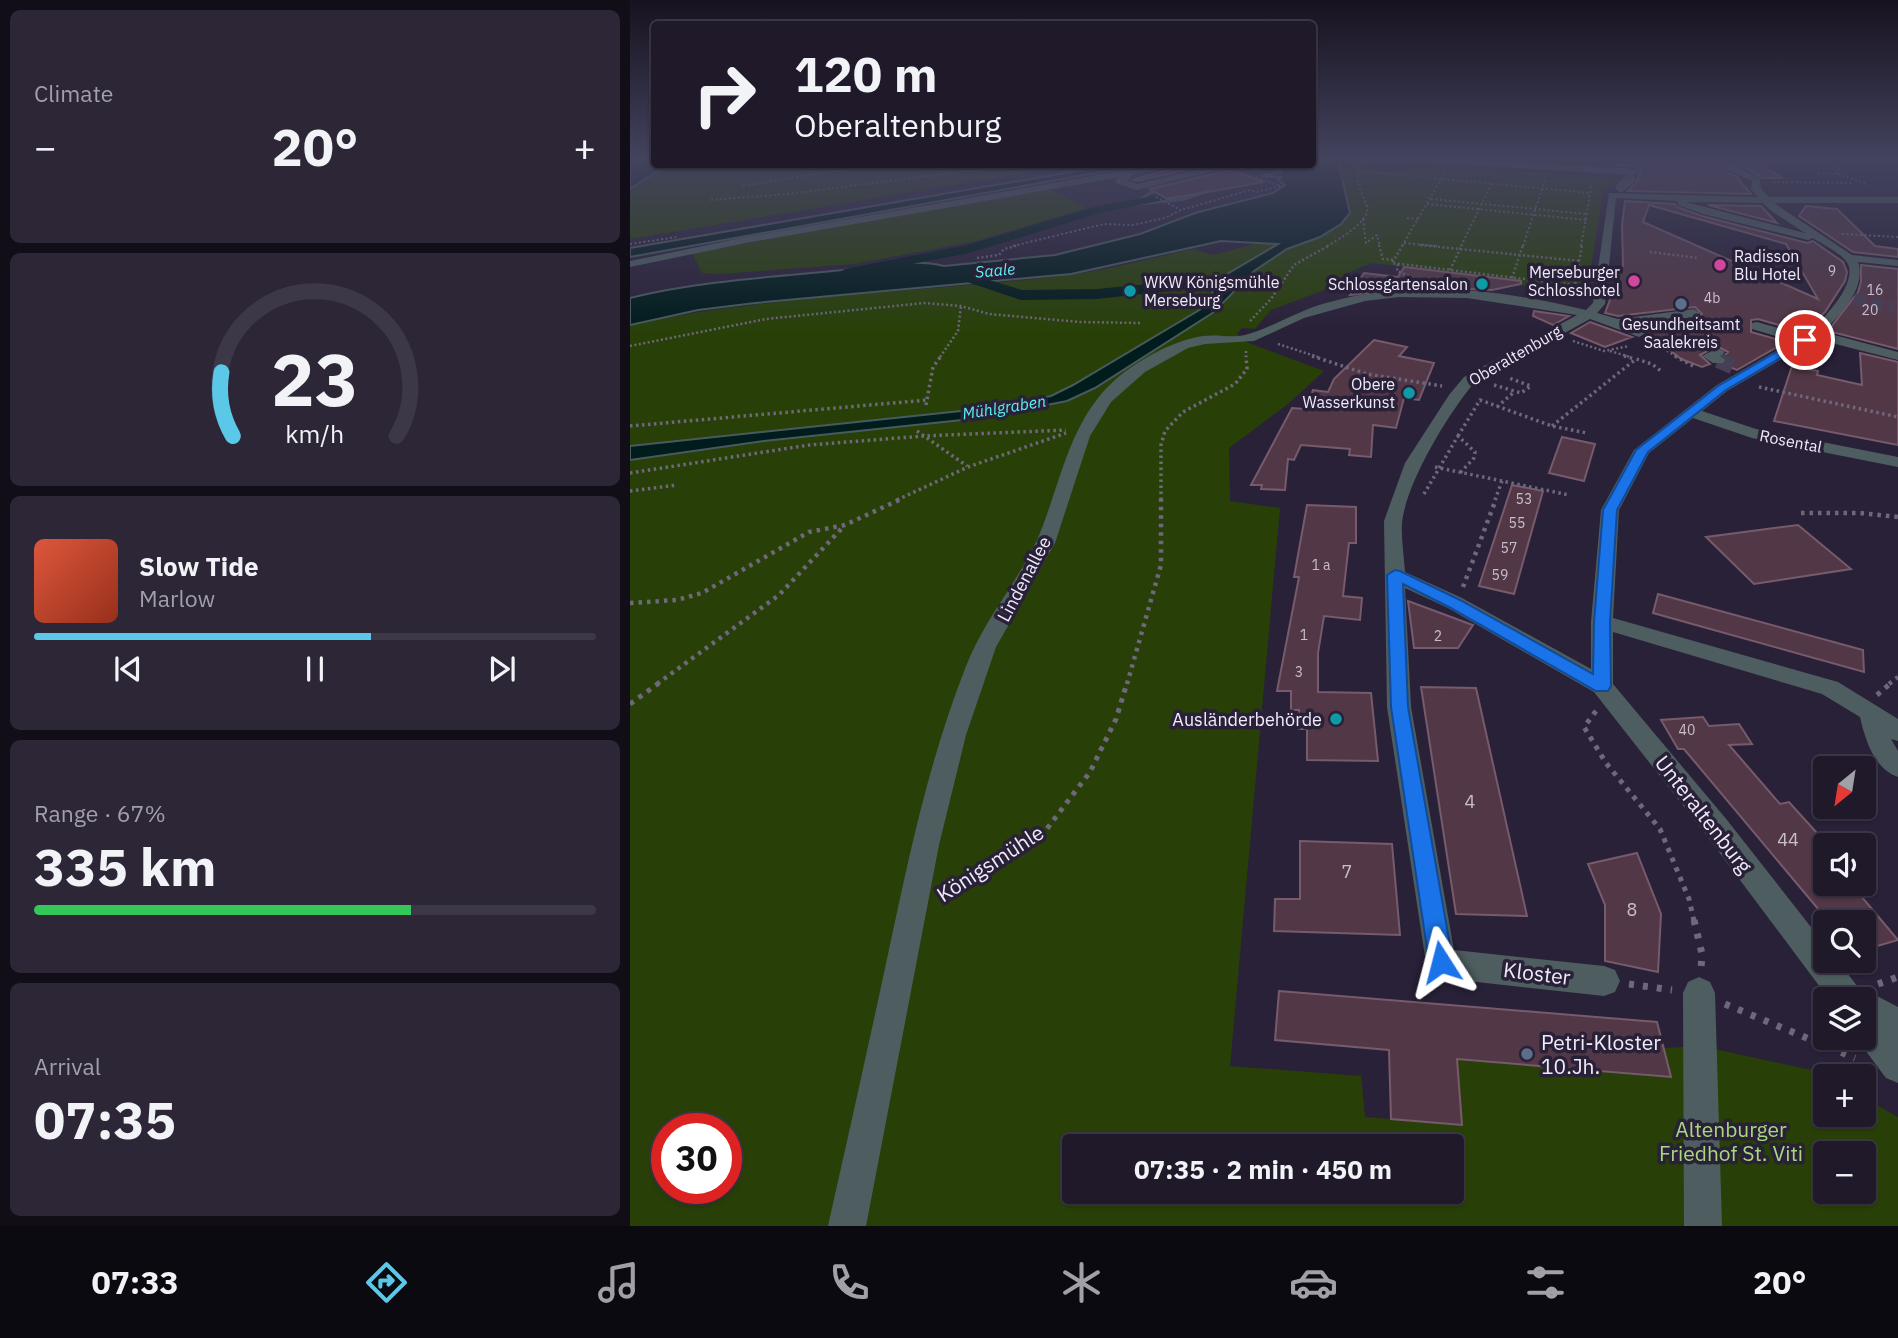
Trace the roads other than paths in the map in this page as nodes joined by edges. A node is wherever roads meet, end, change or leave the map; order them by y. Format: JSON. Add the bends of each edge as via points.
{"nodes":[{"id":1,"x":879,"y":216,"type":"edge"},
{"id":2,"x":1612,"y":216,"type":"edge"},
{"id":3,"x":1733,"y":216,"type":"edge"},
{"id":4,"x":1788,"y":216,"type":"edge"},
{"id":5,"x":1823,"y":241,"type":"junction"},
{"id":6,"x":1850,"y":258,"type":"junction"},
{"id":7,"x":630,"y":262,"type":"edge"},
{"id":8,"x":1898,"y":263,"type":"edge"},
{"id":9,"x":1694,"y":313,"type":"dead end"},
{"id":10,"x":1589,"y":314,"type":"junction"},
{"id":11,"x":1618,"y":324,"type":"junction"},
{"id":12,"x":1757,"y":326,"type":"dead end"},
{"id":13,"x":1645,"y":337,"type":"road end"},
{"id":14,"x":1810,"y":337,"type":"junction"},
{"id":15,"x":1898,"y":356,"type":"edge"},
{"id":16,"x":1691,"y":412,"type":"junction"},
{"id":17,"x":1895,"y":462,"type":"edge"},
{"id":18,"x":1898,"y":484,"type":"edge"},
{"id":19,"x":1395,"y":575,"type":"junction"},
{"id":20,"x":1602,"y":622,"type":"junction"},
{"id":21,"x":1609,"y":696,"type":"junction"},
{"id":22,"x":1871,"y":712,"type":"junction"},
{"id":23,"x":1898,"y":732,"type":"edge"},
{"id":24,"x":1898,"y":767,"type":"edge"},
{"id":25,"x":1604,"y":981,"type":"road end"},
{"id":26,"x":1842,"y":987,"type":"edge"},
{"id":27,"x":1699,"y":993,"type":"road end"},
{"id":28,"x":1876,"y":1013,"type":"edge"},
{"id":29,"x":1898,"y":1025,"type":"edge"},
{"id":30,"x":1876,"y":1037,"type":"edge"},
{"id":31,"x":1898,"y":1066,"type":"edge"},
{"id":32,"x":847,"y":1226,"type":"edge"},
{"id":33,"x":1703,"y":1226,"type":"edge"}],
"edges":[{"from":1,"to":7,"type":"street"},
{"from":2,"to":10,"type":"street","via":[[1601,298]]},
{"from":3,"to":5,"type":"street"},
{"from":4,"to":5,"type":"street"},
{"from":5,"to":6,"type":"street"},
{"from":6,"to":8,"type":"street"},
{"from":6,"to":14,"type":"street","via":[[1856,277],[1850,298]]},
{"from":9,"to":11,"type":"street"},
{"from":10,"to":11,"type":"street"},
{"from":10,"to":19,"type":"street","name":"Oberaltenburg","via":[[1460,389],[1413,463],[1393,521]]},
{"from":10,"to":32,"type":"street","name":"Lindenallee","via":[[1514,300],[1420,291],[1326,305],[1246,342],[1204,340],[1162,357],[1121,383],[1098,408],[1077,443],[1045,541],[979,660],[929,819]]},
{"from":11,"to":13,"type":"street"},
{"from":12,"to":14,"type":"street"},
{"from":14,"to":15,"type":"street"},
{"from":14,"to":16,"type":"street","via":[[1739,375]]},
{"from":16,"to":17,"type":"street","name":"Rosental","via":[[1752,433]]},
{"from":16,"to":20,"type":"street","via":[[1642,450],[1610,510]]},
{"from":17,"to":18,"type":"street","name":"Rosental"},
{"from":19,"to":21,"type":"street","via":[[1455,603]]},
{"from":19,"to":25,"type":"street","name":"Kloster","via":[[1399,707],[1441,962]]},
{"from":20,"to":21,"type":"street"},
{"from":20,"to":22,"type":"street","via":[[1830,688]]},
{"from":21,"to":26,"type":"street","name":"Unteraltenburg"},
{"from":22,"to":23,"type":"street"},
{"from":22,"to":24,"type":"street","via":[[1886,757]]},
{"from":27,"to":33,"type":"street"},
{"from":28,"to":29,"type":"street"},
{"from":30,"to":31,"type":"street"}]}
